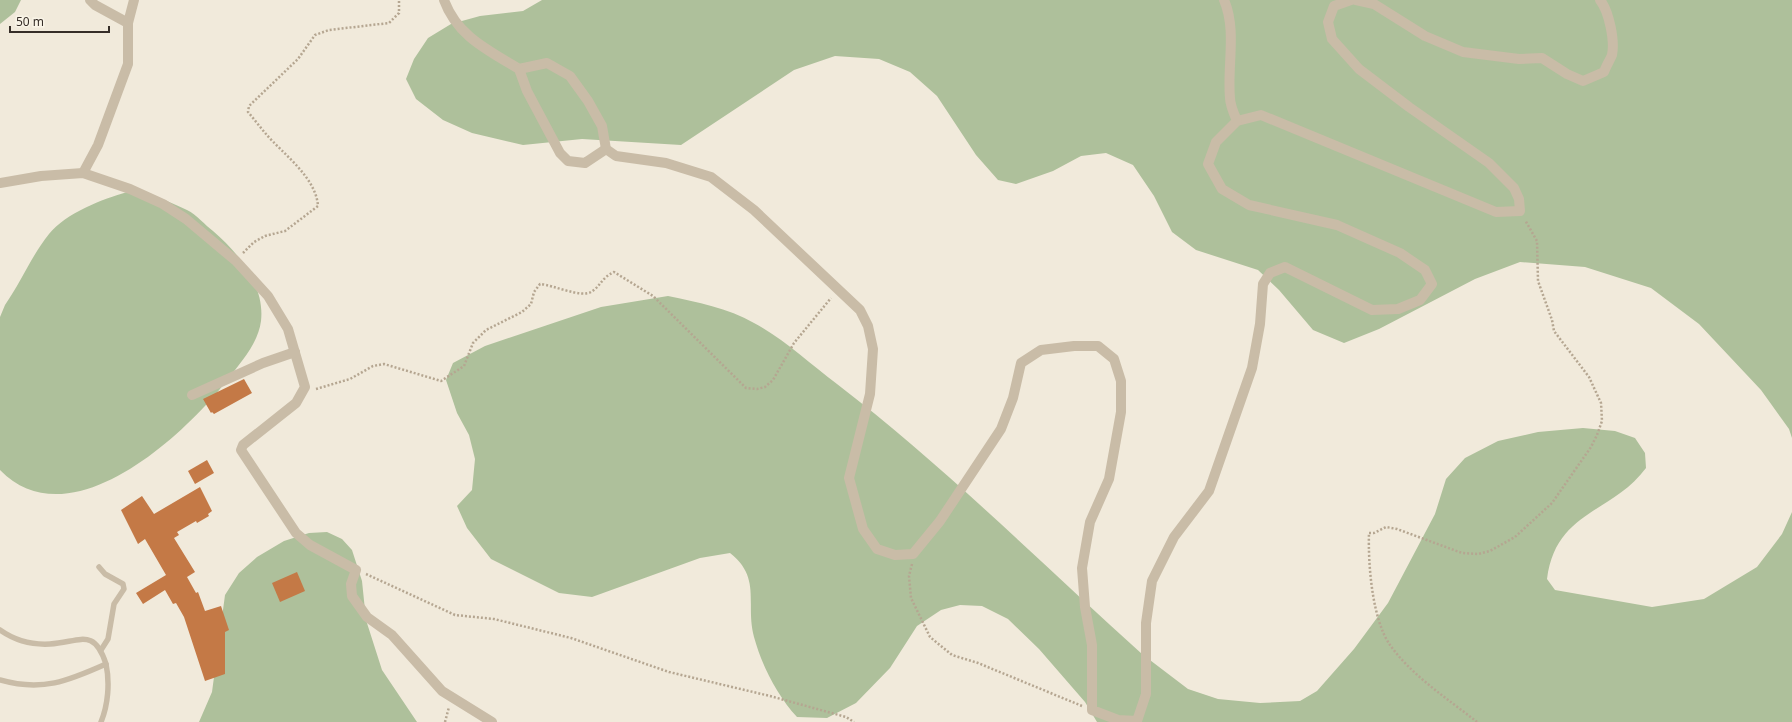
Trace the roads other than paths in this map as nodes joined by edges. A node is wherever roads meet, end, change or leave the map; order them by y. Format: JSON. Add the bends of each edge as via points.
{"nodes":[{"id":1,"x":90,"y":0,"type":"edge"},
{"id":2,"x":134,"y":0,"type":"edge"},
{"id":3,"x":444,"y":0,"type":"edge"},
{"id":4,"x":1224,"y":0,"type":"edge"},
{"id":5,"x":1351,"y":0,"type":"edge"},
{"id":6,"x":1356,"y":0,"type":"edge"},
{"id":7,"x":1600,"y":0,"type":"edge"},
{"id":8,"x":128,"y":23,"type":"junction"},
{"id":9,"x":519,"y":69,"type":"junction"},
{"id":10,"x":1237,"y":121,"type":"junction"},
{"id":11,"x":606,"y":149,"type":"junction"},
{"id":12,"x":83,"y":173,"type":"junction"},
{"id":13,"x":0,"y":183,"type":"edge"},
{"id":14,"x":295,"y":352,"type":"junction"},
{"id":15,"x":192,"y":395,"type":"dead end"},
{"id":16,"x":99,"y":567,"type":"dead end"},
{"id":17,"x":0,"y":630,"type":"edge"},
{"id":18,"x":101,"y":650,"type":"junction"},
{"id":19,"x":106,"y":664,"type":"junction"},
{"id":20,"x":0,"y":680,"type":"edge"},
{"id":21,"x":1136,"y":721,"type":"edge"},
{"id":22,"x":101,"y":722,"type":"edge"},
{"id":23,"x":492,"y":722,"type":"edge"}],
"edges":[{"from":1,"to":8,"type":"street"},
{"from":2,"to":8,"type":"street"},
{"from":3,"to":9,"type":"street","via":[[450,16],[468,36]]},
{"from":4,"to":10,"type":"street","via":[[1231,36],[1230,99]]},
{"from":5,"to":10,"type":"street","via":[[1334,6],[1328,22],[1332,39],[1366,74],[1489,163],[1514,188],[1520,199],[1520,211],[1496,212],[1261,115]]},
{"from":6,"to":7,"type":"street","via":[[1374,4],[1426,36],[1463,52],[1519,59],[1542,58],[1583,81],[1604,72],[1612,54],[1612,32]]},
{"from":8,"to":12,"type":"street","via":[[128,64],[98,145]]},
{"from":9,"to":11,"type":"street","via":[[548,63],[570,76],[602,126]]},
{"from":9,"to":11,"type":"street","via":[[545,126],[560,153],[568,161],[585,163]]},
{"from":10,"to":21,"type":"street","via":[[1216,142],[1208,164],[1222,189],[1249,205],[1336,225],[1400,253],[1425,270],[1432,284],[1420,300],[1398,309],[1372,310],[1285,267],[1270,272],[1263,284],[1260,324],[1252,368],[1208,491],[1174,537],[1152,581],[1146,622],[1146,694]]},
{"from":11,"to":21,"type":"street","via":[[616,156],[666,163],[711,177],[754,210],[860,310],[868,326],[873,349],[870,394],[849,478],[863,529],[877,549],[895,555],[913,554],[940,521],[1000,429],[1013,398],[1021,363],[1041,350],[1074,346],[1098,346],[1114,359],[1121,381],[1121,412],[1109,479],[1090,522],[1082,568],[1085,607],[1092,644],[1092,710],[1118,720]]},
{"from":12,"to":13,"type":"street","via":[[41,176]]},
{"from":12,"to":14,"type":"street","via":[[130,189],[163,204],[186,219],[236,261],[268,296],[288,329]]},
{"from":14,"to":15,"type":"street","via":[[263,363]]},
{"from":14,"to":23,"type":"street","via":[[306,387],[296,404],[243,445],[241,450],[296,533],[310,545],[356,570],[351,584],[352,596],[367,617],[392,635],[442,691]]},
{"from":16,"to":18,"type":"lane","via":[[105,574],[123,584],[124,589],[114,604],[108,639]]},
{"from":17,"to":18,"type":"lane","via":[[32,643],[50,644],[82,638],[94,642]]},
{"from":18,"to":19,"type":"lane"},
{"from":19,"to":20,"type":"lane","via":[[76,678],[49,685],[16,685]]},
{"from":19,"to":22,"type":"lane","via":[[109,675]]}]}
